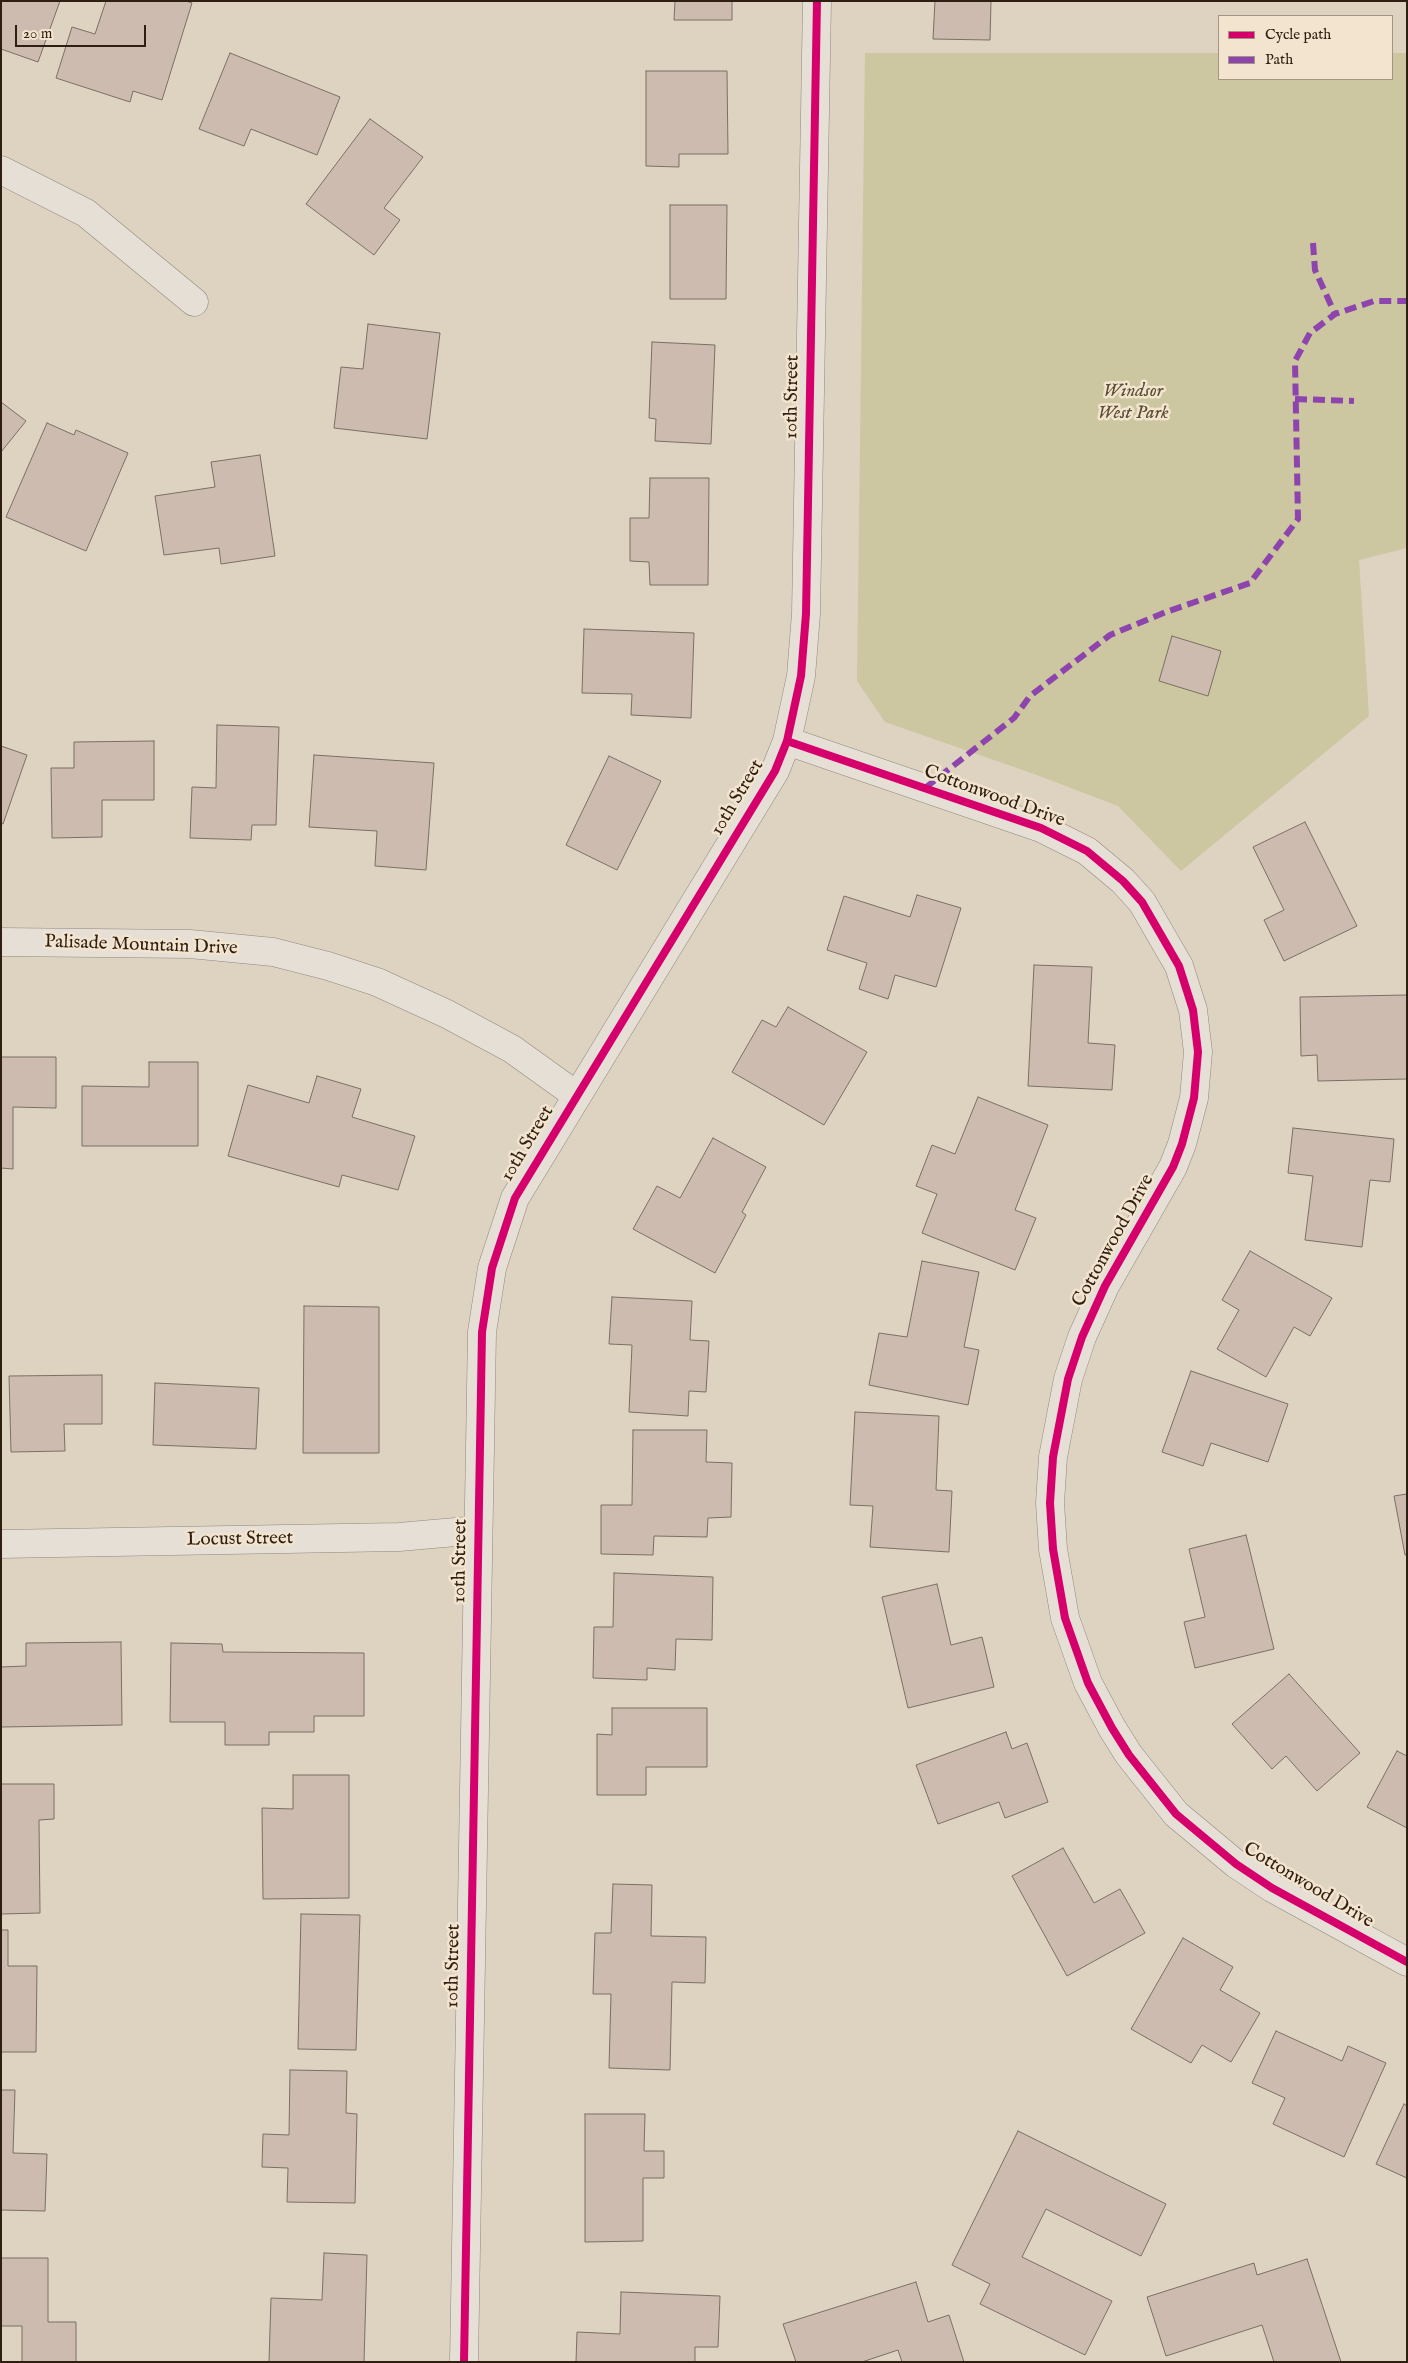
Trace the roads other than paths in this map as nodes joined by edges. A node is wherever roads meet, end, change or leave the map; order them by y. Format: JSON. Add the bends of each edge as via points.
{"nodes":[{"id":1,"x":817,"y":1,"type":"edge"},
{"id":2,"x":1,"y":170,"type":"edge"},
{"id":3,"x":194,"y":302,"type":"dead end"},
{"id":4,"x":787,"y":741,"type":"junction"},
{"id":5,"x":1,"y":942,"type":"edge"},
{"id":6,"x":576,"y":1095,"type":"junction"},
{"id":7,"x":478,"y":1530,"type":"junction"},
{"id":8,"x":1,"y":1544,"type":"edge"},
{"id":9,"x":1407,"y":1962,"type":"edge"},
{"id":10,"x":464,"y":2362,"type":"edge"}],
"edges":[{"from":1,"to":4,"type":"street","name":"10th Street","via":[[806,614],[801,676]]},
{"from":2,"to":3,"type":"street","via":[[86,213]]},
{"from":4,"to":6,"type":"street","name":"10th Street","via":[[775,771]]},
{"from":4,"to":9,"type":"street","name":"Cottonwood Drive","via":[[1041,828],[1087,851],[1142,902],[1179,966],[1194,1010],[1198,1052],[1194,1098],[1173,1167],[1105,1286],[1082,1337],[1068,1379],[1053,1457],[1050,1502],[1053,1549],[1065,1618],[1088,1683],[1112,1728],[1176,1814],[1236,1864],[1272,1888]]},
{"from":5,"to":6,"type":"street","name":"Palisade Mountain Drive","via":[[190,944],[273,952],[328,966],[377,982],[448,1014],[512,1049]]},
{"from":6,"to":7,"type":"street","name":"10th Street","via":[[515,1198],[492,1268],[482,1332]]},
{"from":7,"to":8,"type":"street","name":"Locust Street","via":[[399,1537]]},
{"from":7,"to":10,"type":"street","name":"10th Street"}]}
